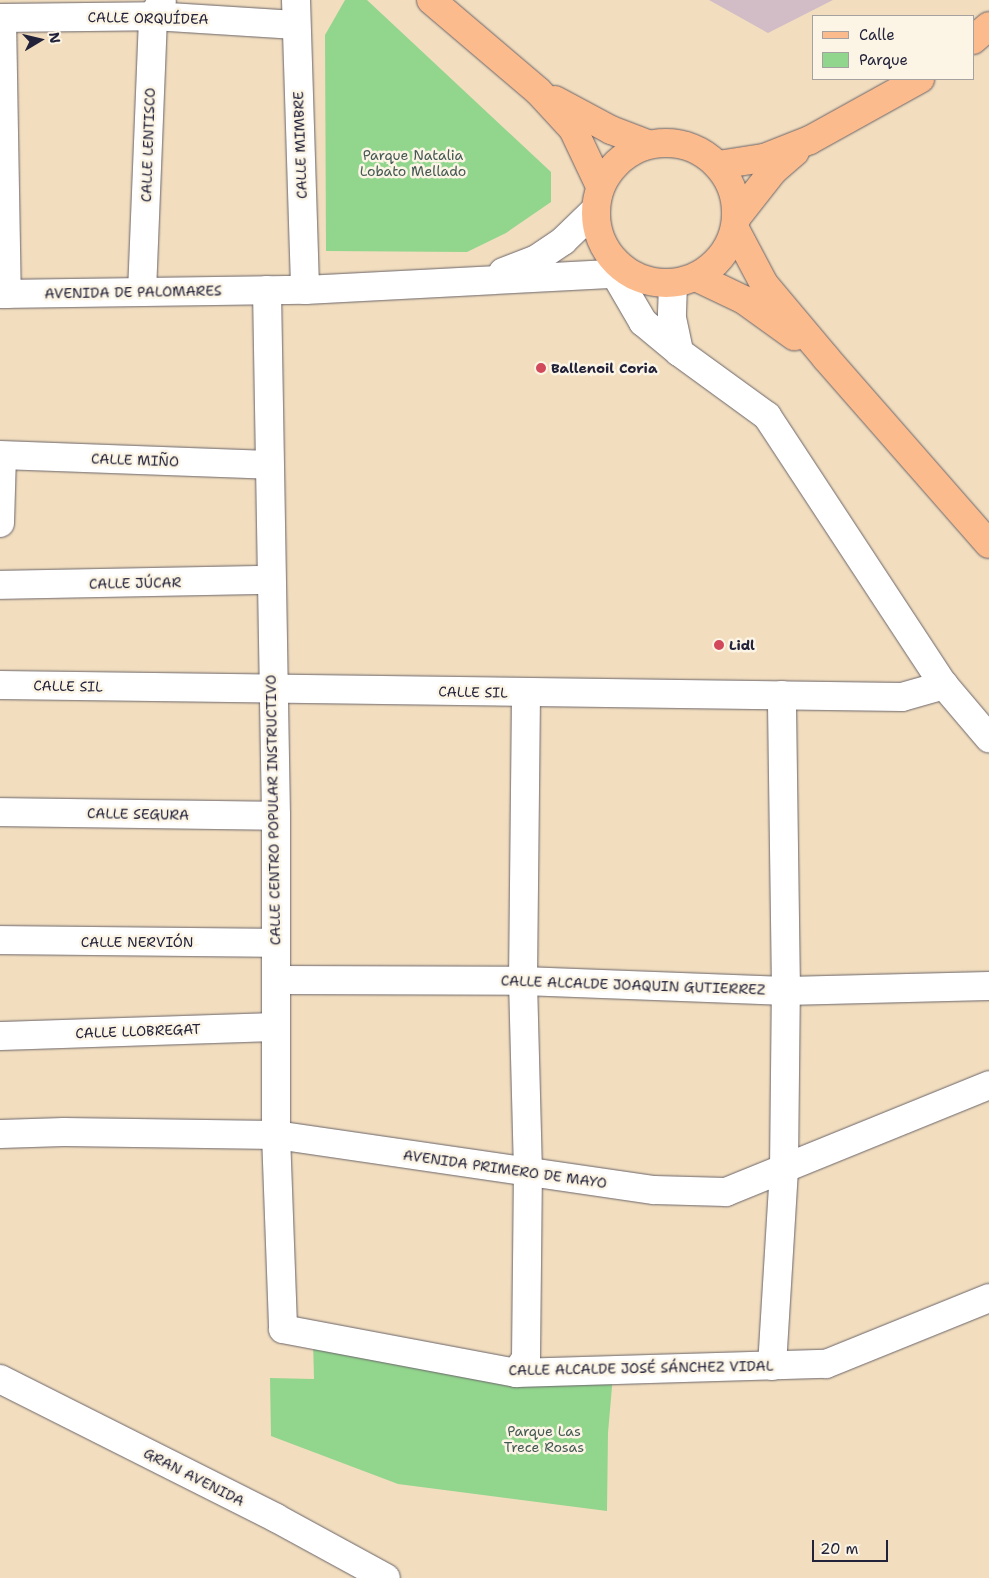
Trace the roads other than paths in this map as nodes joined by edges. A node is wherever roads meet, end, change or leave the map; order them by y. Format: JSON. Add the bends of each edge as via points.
{"nodes":[{"id":1,"x":431,"y":0,"type":"edge"},
{"id":2,"x":158,"y":8,"type":"edge"},
{"id":3,"x":296,"y":12,"type":"edge"},
{"id":4,"x":1,"y":18,"type":"edge"},
{"id":5,"x":989,"y":26,"type":"edge"},
{"id":6,"x":974,"y":39,"type":"edge"},
{"id":7,"x":989,"y":39,"type":"edge"},
{"id":8,"x":974,"y":47,"type":"edge"},
{"id":9,"x":918,"y":80,"type":"edge"},
{"id":10,"x":538,"y":91,"type":"junction"},
{"id":11,"x":810,"y":140,"type":"junction"},
{"id":12,"x":648,"y":144,"type":"junction"},
{"id":13,"x":718,"y":164,"type":"junction"},
{"id":14,"x":598,"y":198,"type":"junction"},
{"id":15,"x":736,"y":223,"type":"junction"},
{"id":16,"x":618,"y":268,"type":"junction"},
{"id":17,"x":481,"y":280,"type":"junction"},
{"id":18,"x":684,"y":280,"type":"junction"},
{"id":19,"x":267,"y":290,"type":"junction"},
{"id":20,"x":305,"y":290,"type":"junction"},
{"id":21,"x":142,"y":292,"type":"junction"},
{"id":22,"x":4,"y":294,"type":"edge"},
{"id":23,"x":679,"y":352,"type":"junction"},
{"id":24,"x":826,"y":358,"type":"junction"},
{"id":25,"x":1,"y":455,"type":"edge"},
{"id":26,"x":269,"y":465,"type":"junction"},
{"id":27,"x":0,"y":523,"type":"edge"},
{"id":28,"x":989,"y":544,"type":"edge"},
{"id":29,"x":271,"y":580,"type":"junction"},
{"id":30,"x":0,"y":585,"type":"edge"},
{"id":31,"x":0,"y":685,"type":"edge"},
{"id":32,"x":944,"y":685,"type":"junction"},
{"id":33,"x":272,"y":689,"type":"junction"},
{"id":34,"x":526,"y":692,"type":"junction"},
{"id":35,"x":782,"y":695,"type":"junction"},
{"id":36,"x":989,"y":738,"type":"edge"},
{"id":37,"x":0,"y":812,"type":"edge"},
{"id":38,"x":276,"y":816,"type":"junction"},
{"id":39,"x":0,"y":940,"type":"edge"},
{"id":40,"x":275,"y":943,"type":"junction"},
{"id":41,"x":276,"y":980,"type":"junction"},
{"id":42,"x":523,"y":981,"type":"junction"},
{"id":43,"x":989,"y":986,"type":"edge"},
{"id":44,"x":786,"y":990,"type":"junction"},
{"id":45,"x":276,"y":1027,"type":"junction"},
{"id":46,"x":0,"y":1036,"type":"edge"},
{"id":47,"x":989,"y":1085,"type":"edge"},
{"id":48,"x":0,"y":1134,"type":"edge"},
{"id":49,"x":276,"y":1135,"type":"junction"},
{"id":50,"x":784,"y":1168,"type":"junction"},
{"id":51,"x":528,"y":1172,"type":"junction"},
{"id":52,"x":989,"y":1298,"type":"edge"},
{"id":53,"x":283,"y":1329,"type":"joint"},
{"id":54,"x":772,"y":1366,"type":"junction"},
{"id":55,"x":516,"y":1373,"type":"junction"},
{"id":56,"x":0,"y":1380,"type":"edge"},
{"id":57,"x":386,"y":1578,"type":"edge"}],
"edges":[{"from":1,"to":10,"type":"main road"},
{"from":2,"to":3,"type":"street","name":"CALLE ORQUÍDEA"},
{"from":2,"to":4,"type":"street","name":"CALLE ORQUÍDEA"},
{"from":2,"to":21,"type":"street","name":"CALLE LENTISCO"},
{"from":3,"to":20,"type":"street","name":"CALLE MIMBRE"},
{"from":4,"to":22,"type":"street"},
{"from":5,"to":6,"type":"main road"},
{"from":7,"to":8,"type":"main road"},
{"from":9,"to":11,"type":"main road"},
{"from":10,"to":12,"type":"main road","via":[[611,130]]},
{"from":10,"to":14,"type":"main road","via":[[573,129]]},
{"from":11,"to":13,"type":"main road","via":[[764,158]]},
{"from":11,"to":15,"type":"main road","via":[[774,171]]},
{"from":12,"to":13,"type":"main road","via":[[674,142],[698,150]]},
{"from":12,"to":14,"type":"main road","via":[[628,153],[612,167]]},
{"from":13,"to":15,"type":"main road","via":[[733,189]]},
{"from":14,"to":16,"type":"main road","via":[[599,235]]},
{"from":14,"to":17,"type":"street","via":[[563,241],[535,260]]},
{"from":15,"to":18,"type":"main road","via":[[730,244],[721,258]]},
{"from":15,"to":24,"type":"main road","via":[[764,284]]},
{"from":16,"to":17,"type":"street","name":"AVENIDA DE PALOMARES"},
{"from":16,"to":18,"type":"main road","via":[[650,282]]},
{"from":16,"to":23,"type":"street","via":[[643,322]]},
{"from":17,"to":20,"type":"street","name":"AVENIDA DE PALOMARES"},
{"from":18,"to":23,"type":"street","via":[[672,318]]},
{"from":18,"to":24,"type":"main road","via":[[744,300]]},
{"from":19,"to":20,"type":"street","name":"AVENIDA DE PALOMARES"},
{"from":19,"to":21,"type":"street","name":"AVENIDA DE PALOMARES"},
{"from":19,"to":26,"type":"street","name":"CALLE CENTRO POPULAR INSTRUCTIVO"},
{"from":21,"to":22,"type":"street","name":"AVENIDA DE PALOMARES"},
{"from":23,"to":32,"type":"street","via":[[767,416]]},
{"from":24,"to":28,"type":"main road"},
{"from":25,"to":26,"type":"street","name":"CALLE MIÑO"},
{"from":25,"to":27,"type":"street"},
{"from":26,"to":29,"type":"street","name":"CALLE CENTRO POPULAR INSTRUCTIVO"},
{"from":29,"to":30,"type":"street","name":"CALLE JÚCAR"},
{"from":29,"to":33,"type":"street","name":"CALLE CENTRO POPULAR INSTRUCTIVO"},
{"from":31,"to":33,"type":"street","name":"CALLE SIL"},
{"from":32,"to":35,"type":"street","name":"CALLE SIL","via":[[902,697]]},
{"from":32,"to":36,"type":"street"},
{"from":33,"to":34,"type":"street","name":"CALLE SIL"},
{"from":33,"to":38,"type":"street","name":"CALLE CENTRO POPULAR INSTRUCTIVO"},
{"from":34,"to":35,"type":"street","name":"CALLE SIL"},
{"from":34,"to":42,"type":"street"},
{"from":35,"to":44,"type":"street"},
{"from":37,"to":38,"type":"street","name":"CALLE SEGURA"},
{"from":38,"to":40,"type":"street","name":"CALLE CENTRO POPULAR INSTRUCTIVO"},
{"from":39,"to":40,"type":"street","name":"CALLE NERVIÓN"},
{"from":40,"to":41,"type":"street","name":"CALLE CENTRO POPULAR INSTRUCTIVO"},
{"from":41,"to":42,"type":"street","name":"CALLE ALCALDE JOAQUIN GUTIERREZ"},
{"from":41,"to":45,"type":"street","name":"CALLE CENTRO POPULAR INSTRUCTIVO"},
{"from":42,"to":44,"type":"street","name":"CALLE ALCALDE JOAQUIN GUTIERREZ"},
{"from":42,"to":51,"type":"street"},
{"from":43,"to":44,"type":"street","name":"CALLE ALCALDE JOAQUIN GUTIERREZ"},
{"from":44,"to":50,"type":"street"},
{"from":45,"to":46,"type":"street","name":"CALLE LLOBREGAT"},
{"from":45,"to":49,"type":"street","name":"CALLE CENTRO POPULAR INSTRUCTIVO"},
{"from":47,"to":50,"type":"street","name":"AVENIDA PRIMERO DE MAYO"},
{"from":48,"to":49,"type":"street","name":"AVENIDA PRIMERO DE MAYO"},
{"from":49,"to":51,"type":"street","name":"AVENIDA PRIMERO DE MAYO"},
{"from":49,"to":53,"type":"street","name":"CALLE CENTRO POPULAR INSTRUCTIVO"},
{"from":50,"to":51,"type":"street","name":"AVENIDA PRIMERO DE MAYO","via":[[726,1192],[654,1190]]},
{"from":50,"to":54,"type":"street"},
{"from":51,"to":55,"type":"street","via":[[526,1358]]},
{"from":52,"to":54,"type":"street","name":"CALLE ALCALDE JOSÉ SÁNCHEZ VIDAL","via":[[826,1364]]},
{"from":53,"to":55,"type":"street","name":"CALLE ALCALDE JOSÉ SÁNCHEZ VIDAL"},
{"from":54,"to":55,"type":"street","name":"CALLE ALCALDE JOSÉ SÁNCHEZ VIDAL"},
{"from":56,"to":57,"type":"street","name":"GRAN AVENIDA","via":[[276,1518]]}]}
